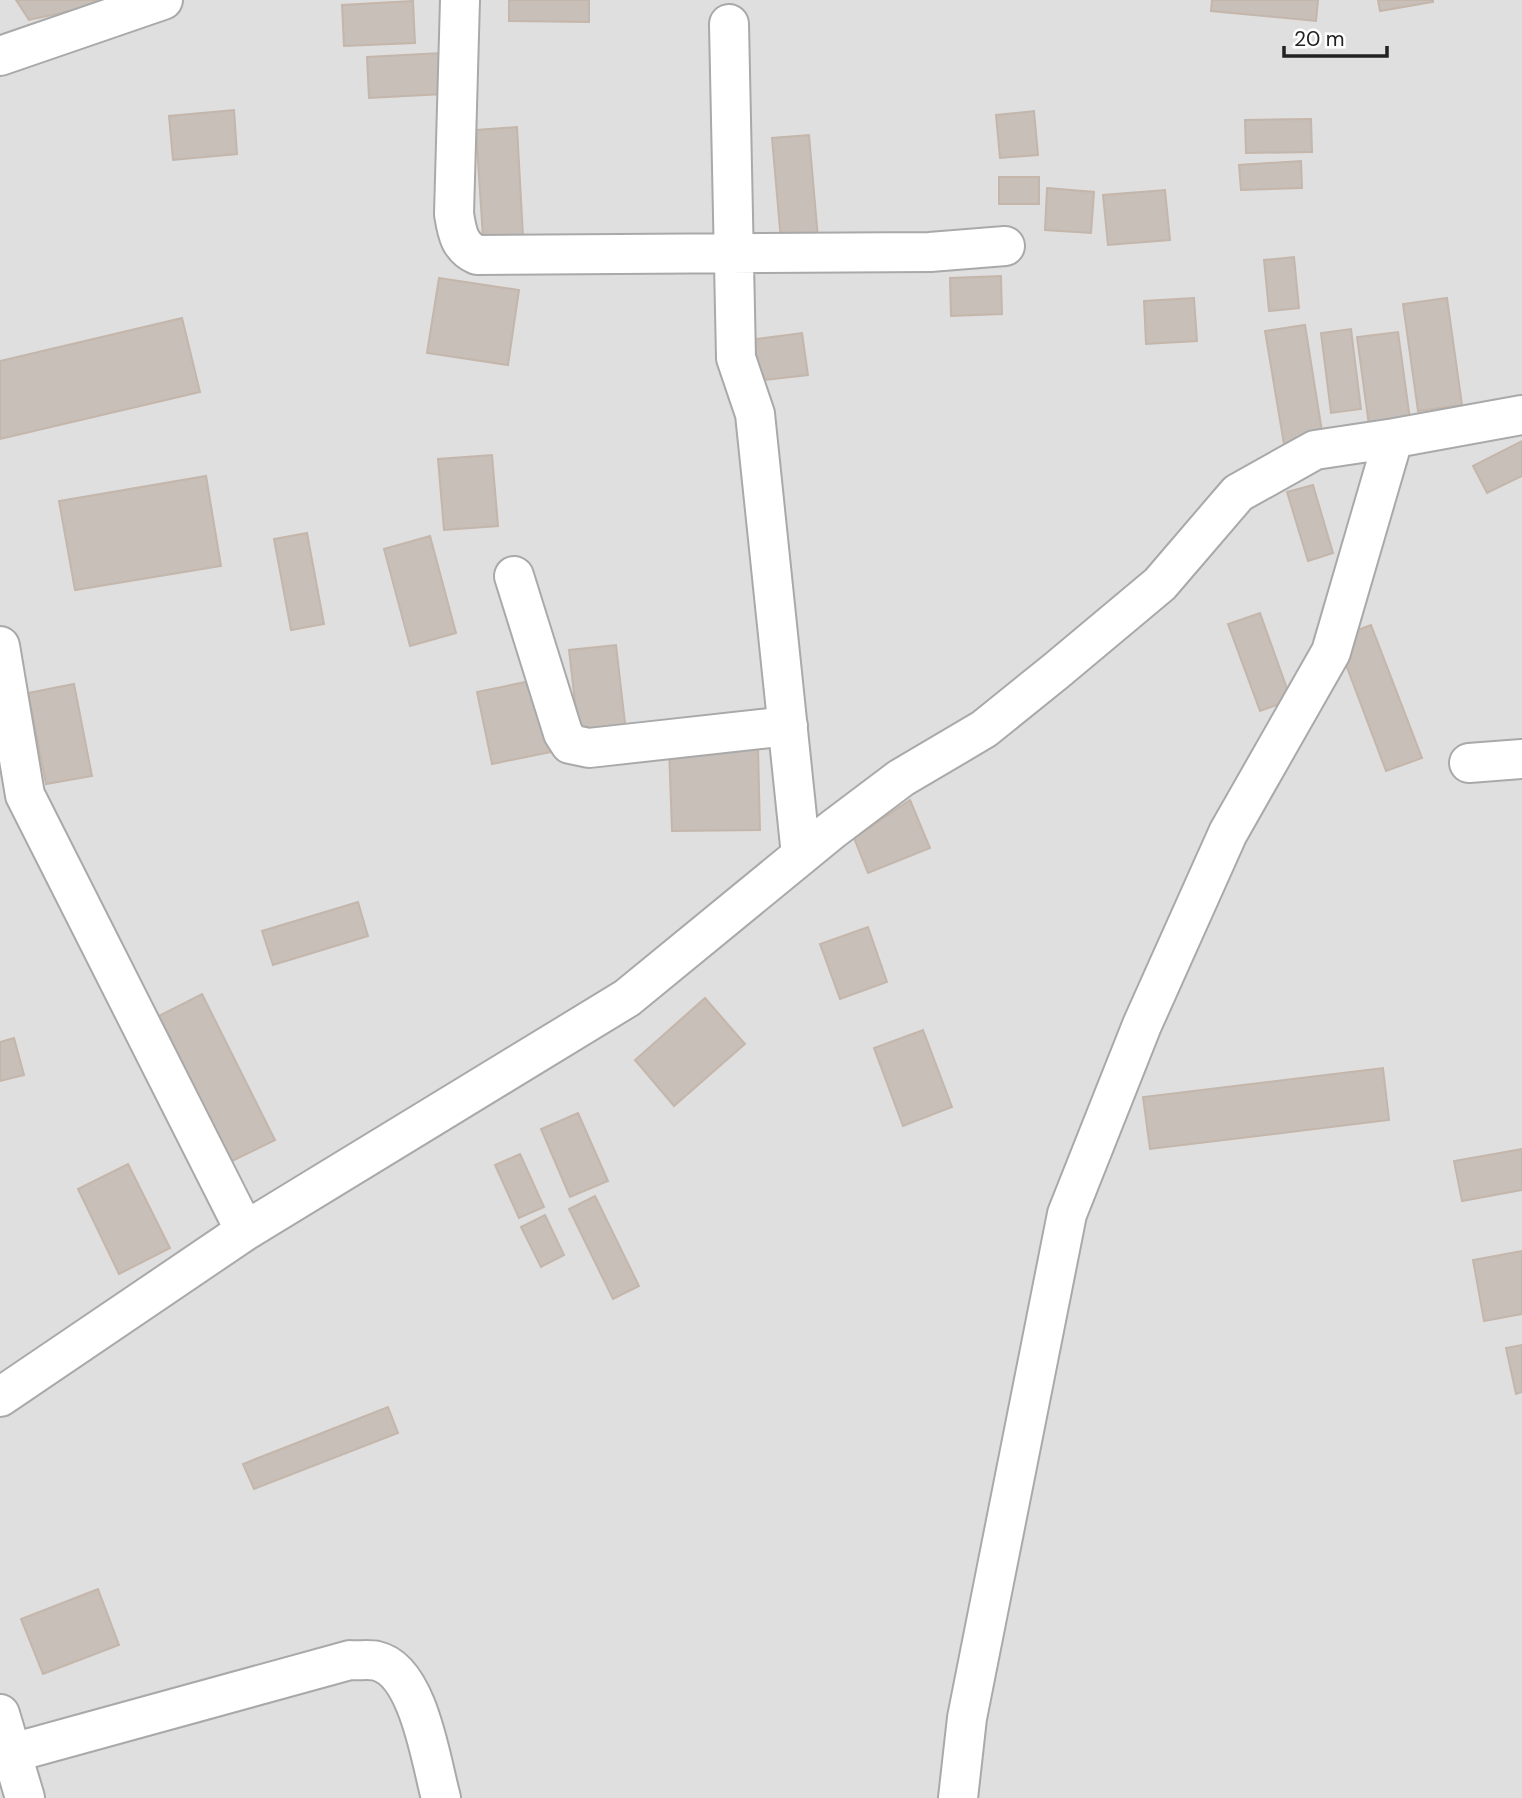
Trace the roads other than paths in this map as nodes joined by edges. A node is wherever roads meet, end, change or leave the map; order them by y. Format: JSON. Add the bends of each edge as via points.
{"nodes":[{"id":1,"x":163,"y":0,"type":"edge"},
{"id":2,"x":460,"y":0,"type":"edge"},
{"id":3,"x":729,"y":24,"type":"dead end"},
{"id":4,"x":0,"y":56,"type":"edge"},
{"id":5,"x":1005,"y":246,"type":"dead end"},
{"id":6,"x":732,"y":253,"type":"junction"},
{"id":7,"x":1522,"y":415,"type":"edge"},
{"id":8,"x":1395,"y":438,"type":"junction"},
{"id":9,"x":514,"y":576,"type":"dead end"},
{"id":10,"x":0,"y":646,"type":"edge"},
{"id":11,"x":788,"y":726,"type":"junction"},
{"id":12,"x":1522,"y":759,"type":"edge"},
{"id":13,"x":1469,"y":763,"type":"dead end"},
{"id":14,"x":801,"y":855,"type":"junction"},
{"id":15,"x":245,"y":1231,"type":"junction"},
{"id":16,"x":0,"y":1397,"type":"edge"},
{"id":17,"x":0,"y":1714,"type":"edge"},
{"id":18,"x":12,"y":1753,"type":"junction"},
{"id":19,"x":25,"y":1798,"type":"edge"},
{"id":20,"x":441,"y":1798,"type":"edge"},
{"id":21,"x":958,"y":1798,"type":"edge"}],
"edges":[{"from":1,"to":4,"type":"street"},
{"from":2,"to":6,"type":"street","via":[[454,214],[458,236],[469,252],[477,256]]},
{"from":3,"to":6,"type":"street"},
{"from":5,"to":6,"type":"street","via":[[930,252]]},
{"from":6,"to":11,"type":"street","via":[[736,358],[755,414]]},
{"from":7,"to":8,"type":"street"},
{"from":8,"to":14,"type":"street","via":[[1315,450],[1238,493],[1160,584],[1066,663],[984,729],[901,778]]},
{"from":8,"to":21,"type":"street","via":[[1331,652],[1228,833],[1142,1025],[1068,1214],[967,1718]]},
{"from":9,"to":11,"type":"street","via":[[570,744],[589,748]]},
{"from":10,"to":15,"type":"street","via":[[25,794]]},
{"from":11,"to":14,"type":"street"},
{"from":12,"to":13,"type":"street"},
{"from":14,"to":15,"type":"street","via":[[627,998]]},
{"from":15,"to":16,"type":"street"},
{"from":17,"to":18,"type":"street"},
{"from":18,"to":19,"type":"street"},
{"from":18,"to":20,"type":"street","via":[[350,1660],[376,1661],[395,1670],[415,1700]]}]}
